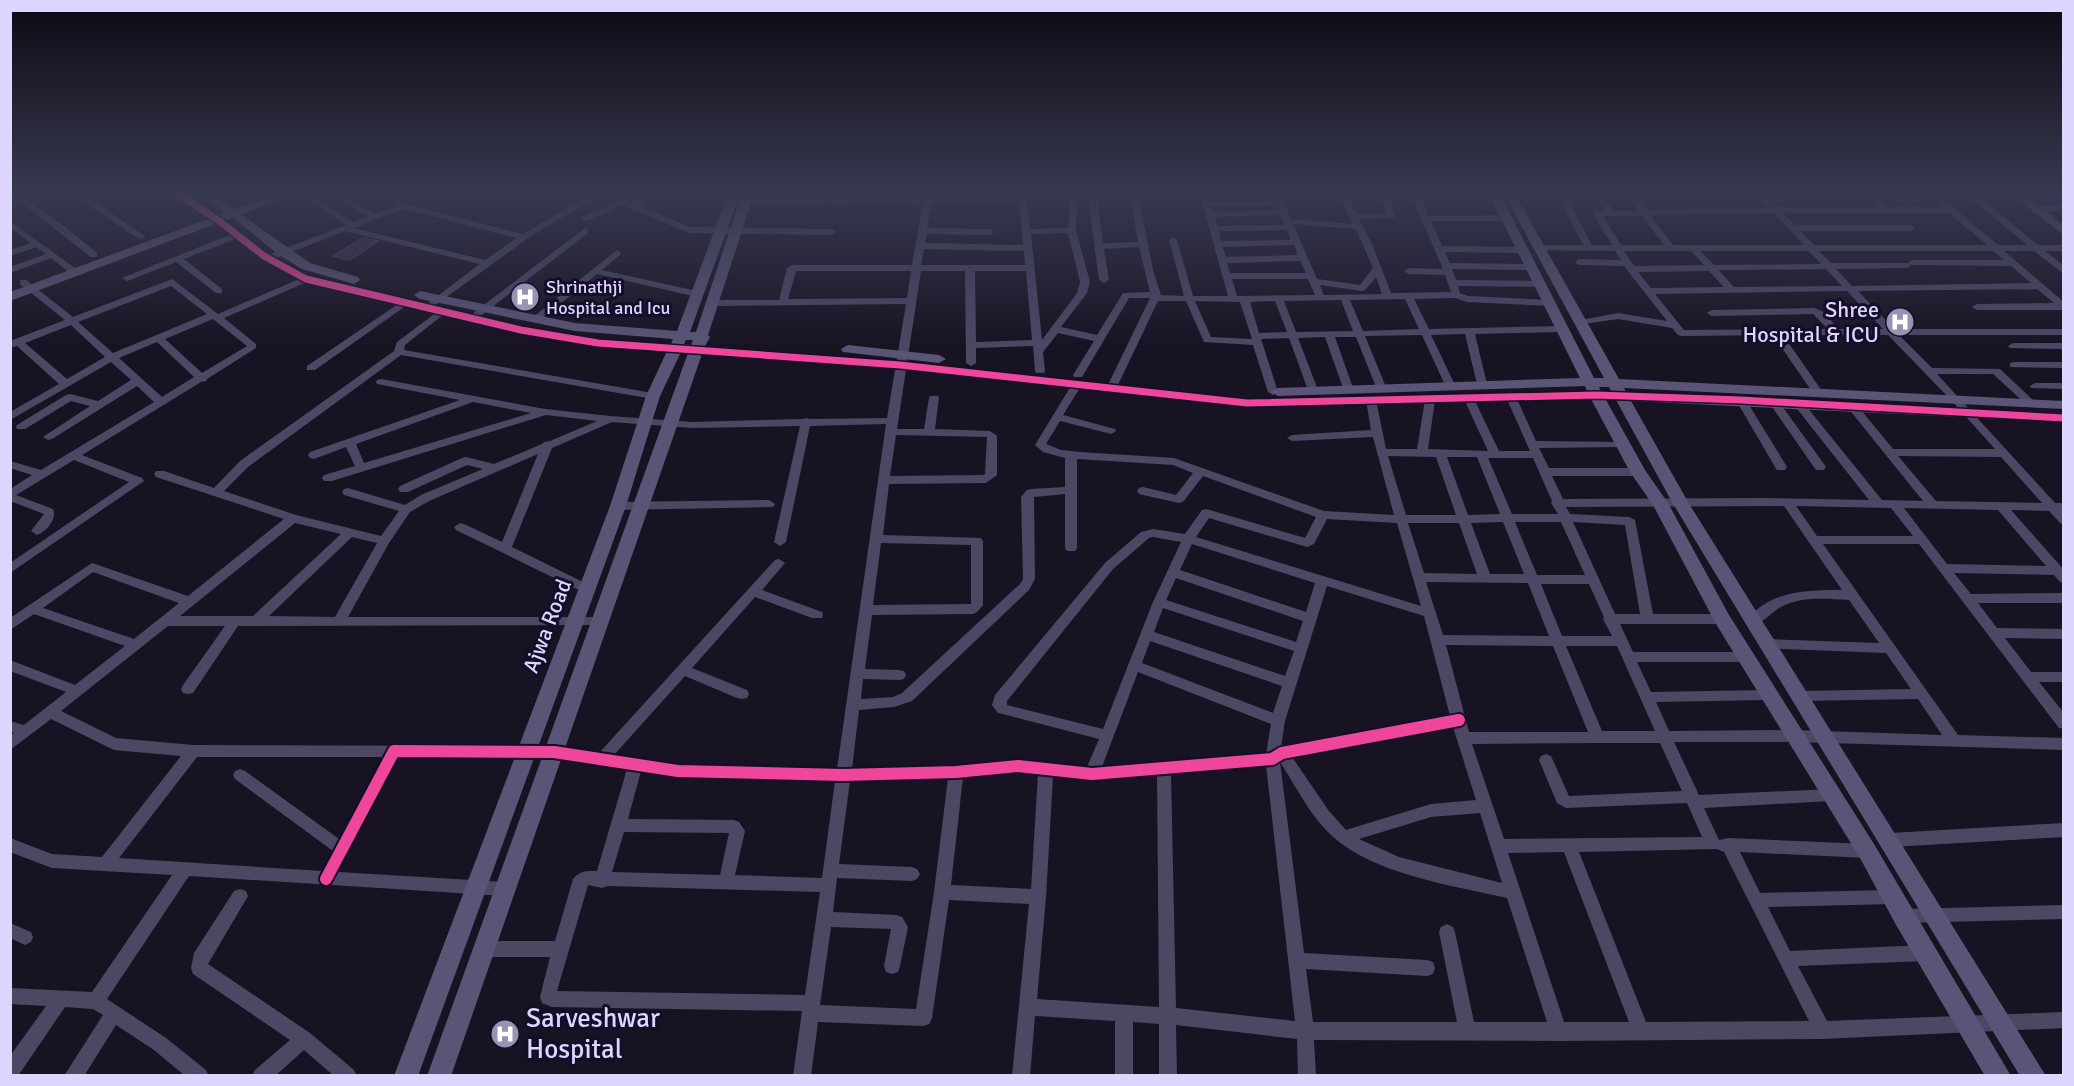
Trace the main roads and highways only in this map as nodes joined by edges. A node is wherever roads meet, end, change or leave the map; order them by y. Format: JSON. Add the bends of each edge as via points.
{"nodes":[{"id":1,"x":122,"y":245,"type":"edge"},
{"id":2,"x":137,"y":245,"type":"edge"},
{"id":3,"x":71,"y":269,"type":"junction"},
{"id":4,"x":22,"y":286,"type":"edge"},
{"id":5,"x":10,"y":297,"type":"edge"}],
"edges":[{"from":1,"to":3,"type":"main road"},
{"from":2,"to":3,"type":"main road"},
{"from":3,"to":4,"type":"main road"},
{"from":4,"to":5,"type":"main road"}]}
